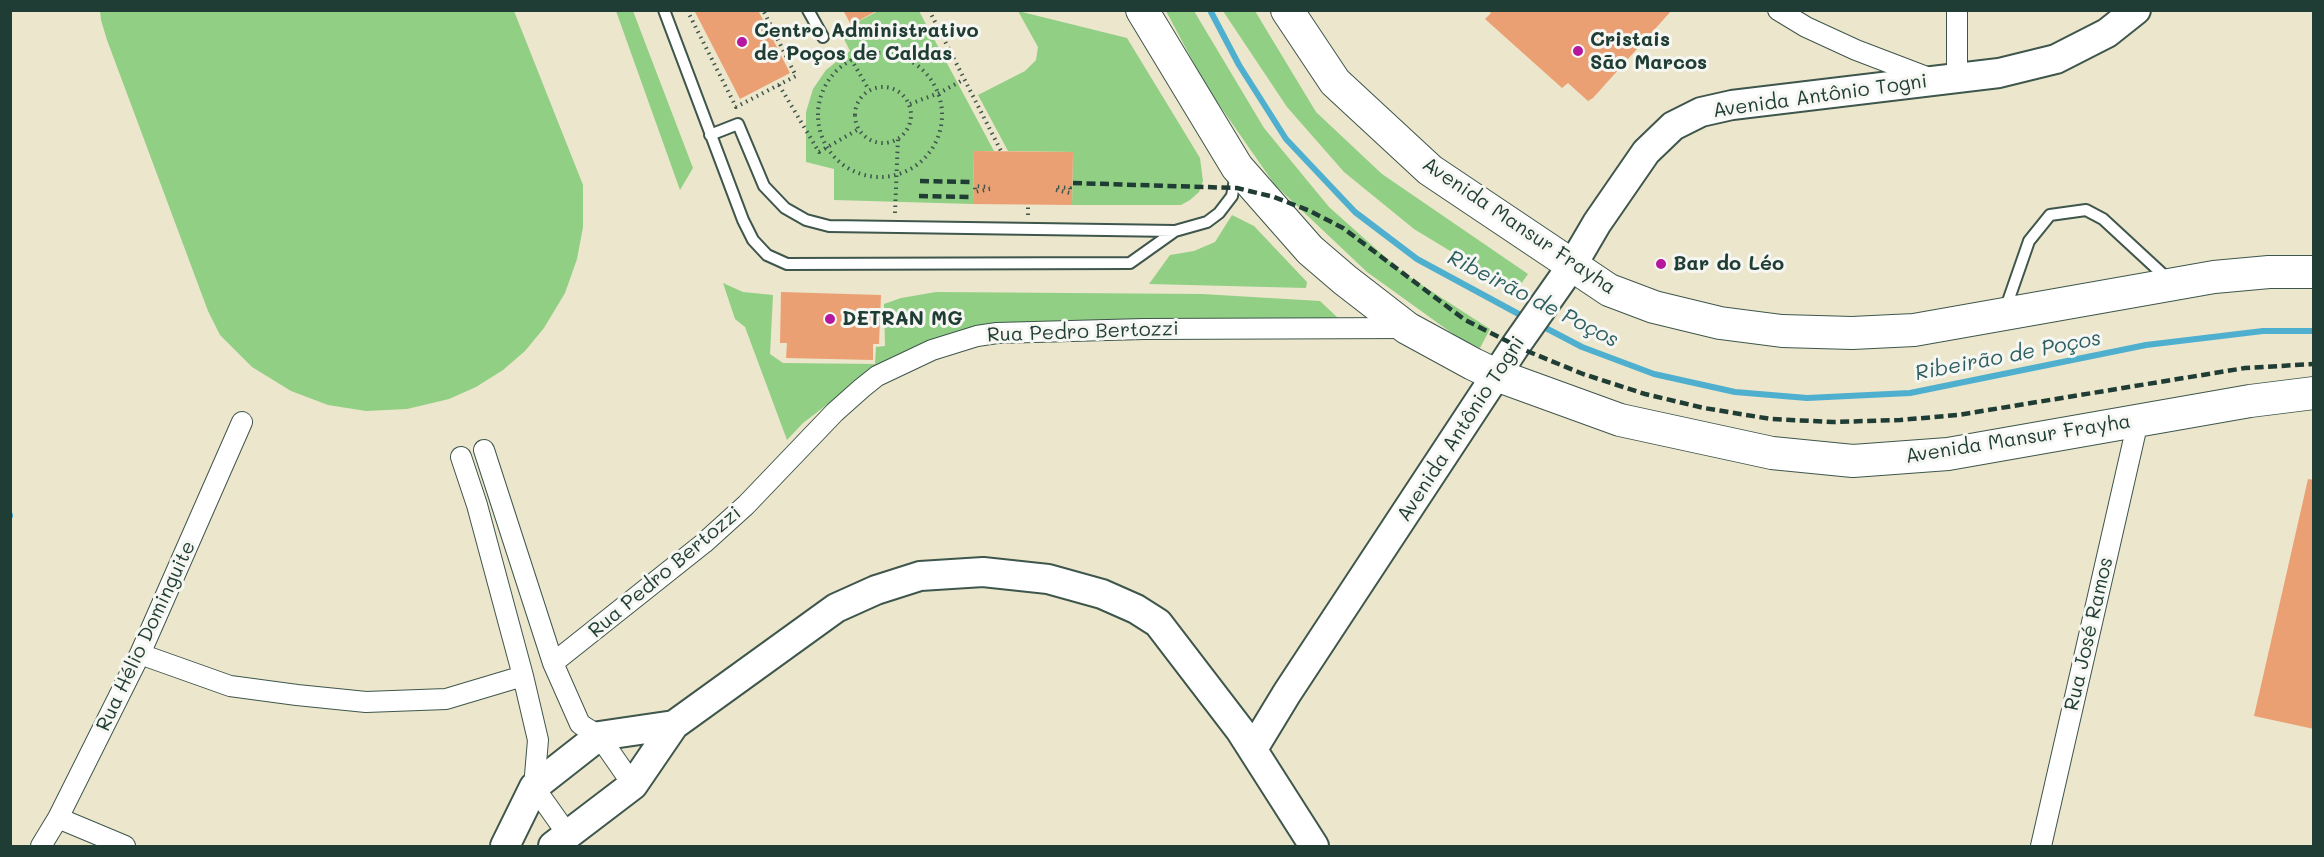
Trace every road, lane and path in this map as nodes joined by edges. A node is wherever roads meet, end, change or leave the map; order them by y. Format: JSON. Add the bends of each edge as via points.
{"nodes":[{"id":1,"x":664,"y":10,"type":"edge"},
{"id":2,"x":687,"y":10,"type":"edge"},
{"id":3,"x":763,"y":10,"type":"edge"},
{"id":4,"x":808,"y":10,"type":"edge"},
{"id":5,"x":929,"y":10,"type":"edge"},
{"id":6,"x":1142,"y":10,"type":"edge"},
{"id":7,"x":1287,"y":10,"type":"edge"},
{"id":8,"x":1778,"y":10,"type":"edge"},
{"id":9,"x":1957,"y":10,"type":"edge"},
{"id":10,"x":2136,"y":10,"type":"edge"},
{"id":11,"x":823,"y":37,"type":"dead end"},
{"id":12,"x":851,"y":59,"type":"junction"},
{"id":13,"x":963,"y":80,"type":"junction"},
{"id":14,"x":1947,"y":80,"type":"junction"},
{"id":15,"x":779,"y":85,"type":"junction"},
{"id":16,"x":869,"y":90,"type":"junction"},
{"id":17,"x":939,"y":93,"type":"junction"},
{"id":18,"x":910,"y":104,"type":"junction"},
{"id":19,"x":859,"y":129,"type":"junction"},
{"id":20,"x":710,"y":135,"type":"junction"},
{"id":21,"x":898,"y":138,"type":"junction"},
{"id":22,"x":827,"y":148,"type":"junction"},
{"id":23,"x":1000,"y":151,"type":"dead end"},
{"id":24,"x":1237,"y":167,"type":"junction"},
{"id":25,"x":897,"y":175,"type":"junction"},
{"id":26,"x":895,"y":227,"type":"junction"},
{"id":27,"x":1175,"y":231,"type":"junction"},
{"id":28,"x":1573,"y":264,"type":"junction"},
{"id":29,"x":2313,"y":272,"type":"edge"},
{"id":30,"x":2174,"y":284,"type":"junction"},
{"id":31,"x":2003,"y":315,"type":"junction"},
{"id":32,"x":1407,"y":328,"type":"junction"},
{"id":33,"x":1496,"y":375,"type":"junction"},
{"id":34,"x":2313,"y":393,"type":"edge"},
{"id":35,"x":2138,"y":421,"type":"junction"},
{"id":36,"x":242,"y":422,"type":"dead end"},
{"id":37,"x":484,"y":450,"type":"dead end"},
{"id":38,"x":461,"y":457,"type":"dead end"},
{"id":39,"x":140,"y":654,"type":"junction"},
{"id":40,"x":553,"y":663,"type":"junction"},
{"id":41,"x":523,"y":676,"type":"junction"},
{"id":42,"x":674,"y":725,"type":"junction"},
{"id":43,"x":599,"y":736,"type":"junction"},
{"id":44,"x":1247,"y":740,"type":"junction"},
{"id":45,"x":633,"y":785,"type":"junction"},
{"id":46,"x":534,"y":787,"type":"junction"},
{"id":47,"x":58,"y":818,"type":"junction"},
{"id":48,"x":560,"y":841,"type":"edge"},
{"id":49,"x":41,"y":846,"type":"edge"},
{"id":50,"x":125,"y":846,"type":"edge"},
{"id":51,"x":505,"y":846,"type":"edge"},
{"id":52,"x":1314,"y":846,"type":"edge"},
{"id":53,"x":2041,"y":846,"type":"edge"}],
"edges":[{"from":1,"to":20,"type":"lane"},
{"from":2,"to":15,"type":"path","via":[[736,107]]},
{"from":3,"to":15,"type":"path","via":[[796,76]]},
{"from":4,"to":11,"type":"lane"},
{"from":5,"to":13,"type":"path"},
{"from":6,"to":24,"type":"main road","name":"Avenida Mansur Frayha"},
{"from":7,"to":28,"type":"main road","name":"Avenida Mansur Frayha","via":[[1335,82],[1430,170]]},
{"from":8,"to":14,"type":"street","via":[[1856,50]]},
{"from":9,"to":14,"type":"street"},
{"from":10,"to":14,"type":"street","name":"Avenida Antônio Togni","via":[[2107,33],[2056,59],[1999,74]]},
{"from":12,"to":16,"type":"path"},
{"from":12,"to":17,"type":"path","via":[[871,53],[893,53],[912,61],[928,75]]},
{"from":12,"to":22,"type":"path","via":[[834,72],[822,90],[818,129]]},
{"from":13,"to":17,"type":"path"},
{"from":13,"to":23,"type":"path"},
{"from":14,"to":28,"type":"street","name":"Avenida Antônio Togni","via":[[1732,105],[1686,118],[1647,152]]},
{"from":15,"to":22,"type":"path","via":[[819,152]]},
{"from":16,"to":18,"type":"path","via":[[897,90]]},
{"from":16,"to":19,"type":"path","via":[[855,112]]},
{"from":17,"to":18,"type":"path"},
{"from":17,"to":25,"type":"path","via":[[943,114],[940,135],[930,153],[915,167]]},
{"from":18,"to":21,"type":"path","via":[[910,123]]},
{"from":19,"to":21,"type":"path","via":[[864,136],[880,143]]},
{"from":19,"to":22,"type":"path"},
{"from":20,"to":26,"type":"lane","via":[[738,124],[764,186],[785,208],[806,220],[829,226]]},
{"from":20,"to":27,"type":"lane","via":[[753,240],[767,255],[787,264],[1130,264]]},
{"from":21,"to":25,"type":"path"},
{"from":22,"to":25,"type":"path","via":[[840,163],[857,173]]},
{"from":24,"to":27,"type":"lane","via":[[1232,196],[1220,213],[1207,222]]},
{"from":24,"to":32,"type":"main road","name":"Avenida Mansur Frayha","via":[[1310,250]]},
{"from":25,"to":26,"type":"path"},
{"from":26,"to":27,"type":"lane"},
{"from":28,"to":31,"type":"main road","name":"Avenida Mansur Frayha","via":[[1609,290],[1654,307],[1720,324],[1852,333],[1914,330]]},
{"from":28,"to":33,"type":"street","name":"Avenida Antônio Togni"},
{"from":29,"to":30,"type":"main road","name":"Avenida Mansur Frayha","via":[[2269,272]]},
{"from":30,"to":31,"type":"main road","name":"Avenida Mansur Frayha"},
{"from":30,"to":31,"type":"lane","via":[[2103,219],[2086,210],[2050,215],[2029,241]]},
{"from":32,"to":33,"type":"main road","name":"Avenida Mansur Frayha"},
{"from":32,"to":40,"type":"street","name":"Rua Pedro Bertozzi","via":[[997,333],[932,350],[877,376],[862,388],[704,543]]},
{"from":33,"to":35,"type":"main road","name":"Avenida Mansur Frayha","via":[[1620,420],[1772,453],[1853,461],[1948,454]]},
{"from":33,"to":44,"type":"street","name":"Avenida Antônio Togni","via":[[1287,693]]},
{"from":34,"to":35,"type":"main road","name":"Avenida Mansur Frayha"},
{"from":35,"to":53,"type":"street","name":"Rua José Ramos"},
{"from":36,"to":39,"type":"street","name":"Rua Hélio Dominguite"},
{"from":37,"to":40,"type":"street"},
{"from":38,"to":41,"type":"street"},
{"from":39,"to":41,"type":"street","via":[[230,686],[366,702],[446,699]]},
{"from":39,"to":47,"type":"street","name":"Rua Hélio Dominguite"},
{"from":40,"to":43,"type":"street","via":[[580,724]]},
{"from":41,"to":46,"type":"street","via":[[537,740]]},
{"from":42,"to":43,"type":"street"},
{"from":42,"to":44,"type":"street","via":[[836,608],[920,576],[983,572],[1047,579],[1102,594],[1144,614],[1158,623]]},
{"from":42,"to":45,"type":"street"},
{"from":43,"to":45,"type":"street"},
{"from":43,"to":46,"type":"street"},
{"from":44,"to":52,"type":"street"},
{"from":45,"to":48,"type":"street"},
{"from":46,"to":48,"type":"street"},
{"from":46,"to":51,"type":"street"},
{"from":47,"to":49,"type":"street","name":"Rua Hélio Dominguite"},
{"from":47,"to":50,"type":"street"}]}
